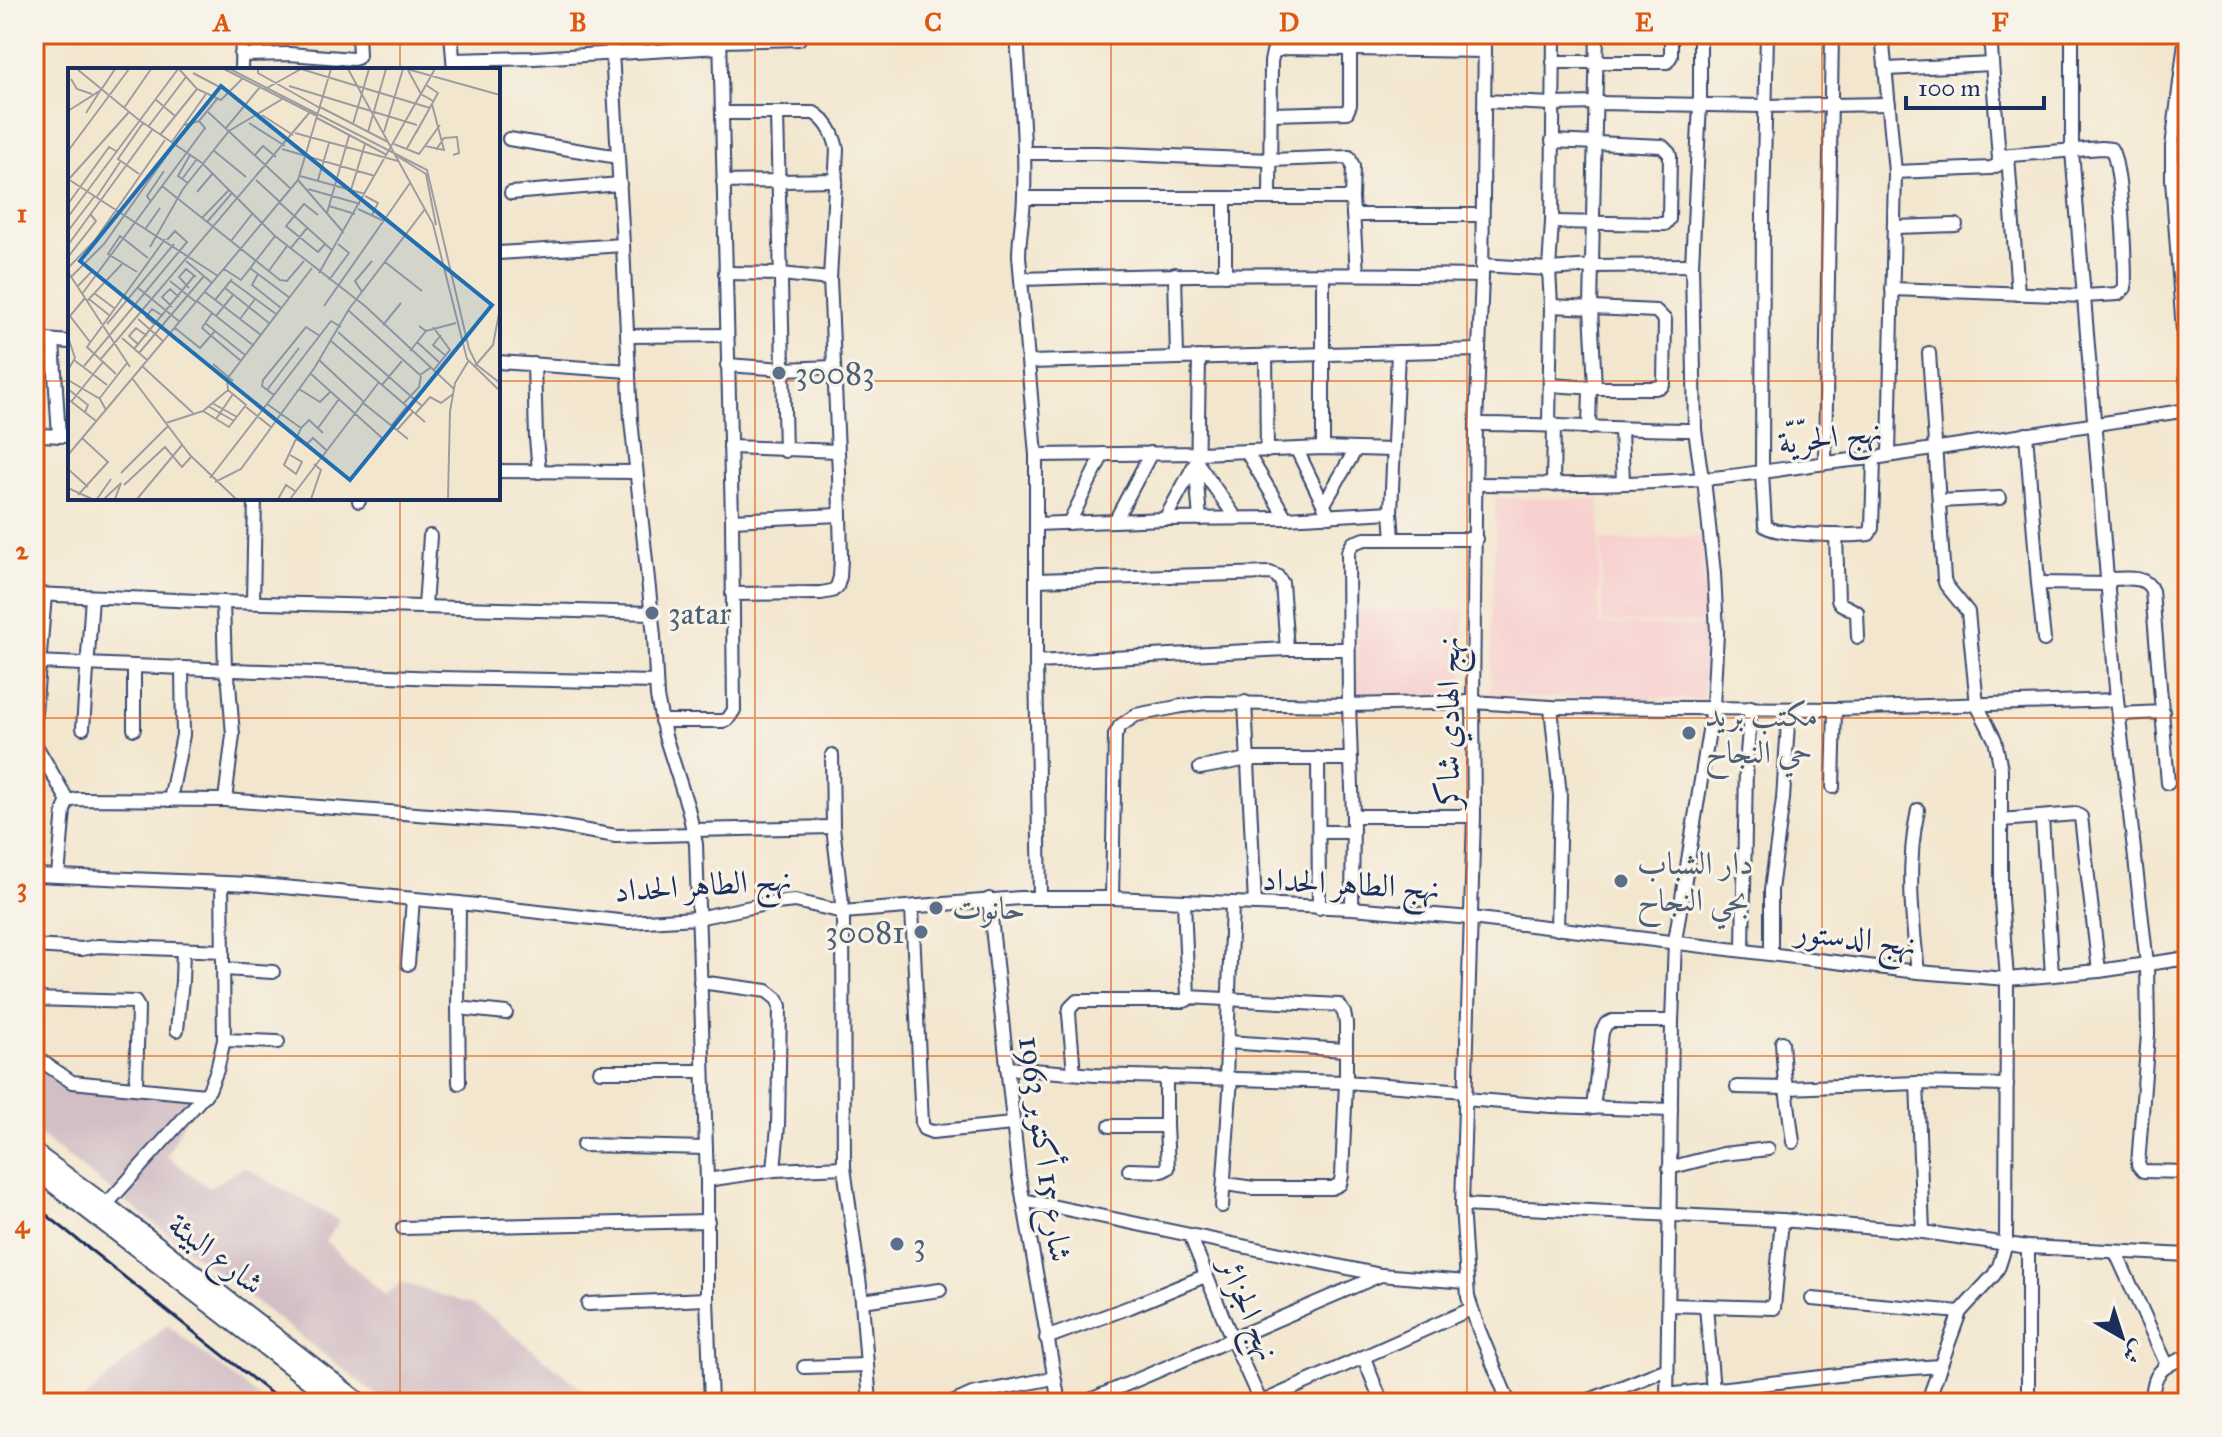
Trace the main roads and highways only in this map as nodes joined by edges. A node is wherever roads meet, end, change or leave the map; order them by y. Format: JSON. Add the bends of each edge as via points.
{"nodes":[{"id":1,"x":34,"y":1152,"type":"edge"},
{"id":2,"x":42,"y":1169,"type":"edge"},
{"id":3,"x":142,"y":1242,"type":"junction"},
{"id":4,"x":326,"y":1385,"type":"junction"},
{"id":5,"x":338,"y":1403,"type":"edge"},
{"id":6,"x":361,"y":1403,"type":"edge"}],
"edges":[{"from":1,"to":2,"type":"main road","name":"شارع البيئة"},
{"from":2,"to":3,"type":"main road","name":"شارع البيئة"},
{"from":2,"to":3,"type":"main road","name":"شارع البيئة","via":[[106,1205]]},
{"from":3,"to":4,"type":"main road","name":"شارع البيئة"},
{"from":4,"to":5,"type":"main road","name":"شارع البيئة"},
{"from":4,"to":6,"type":"main road","name":"شارع البيئة"}]}
